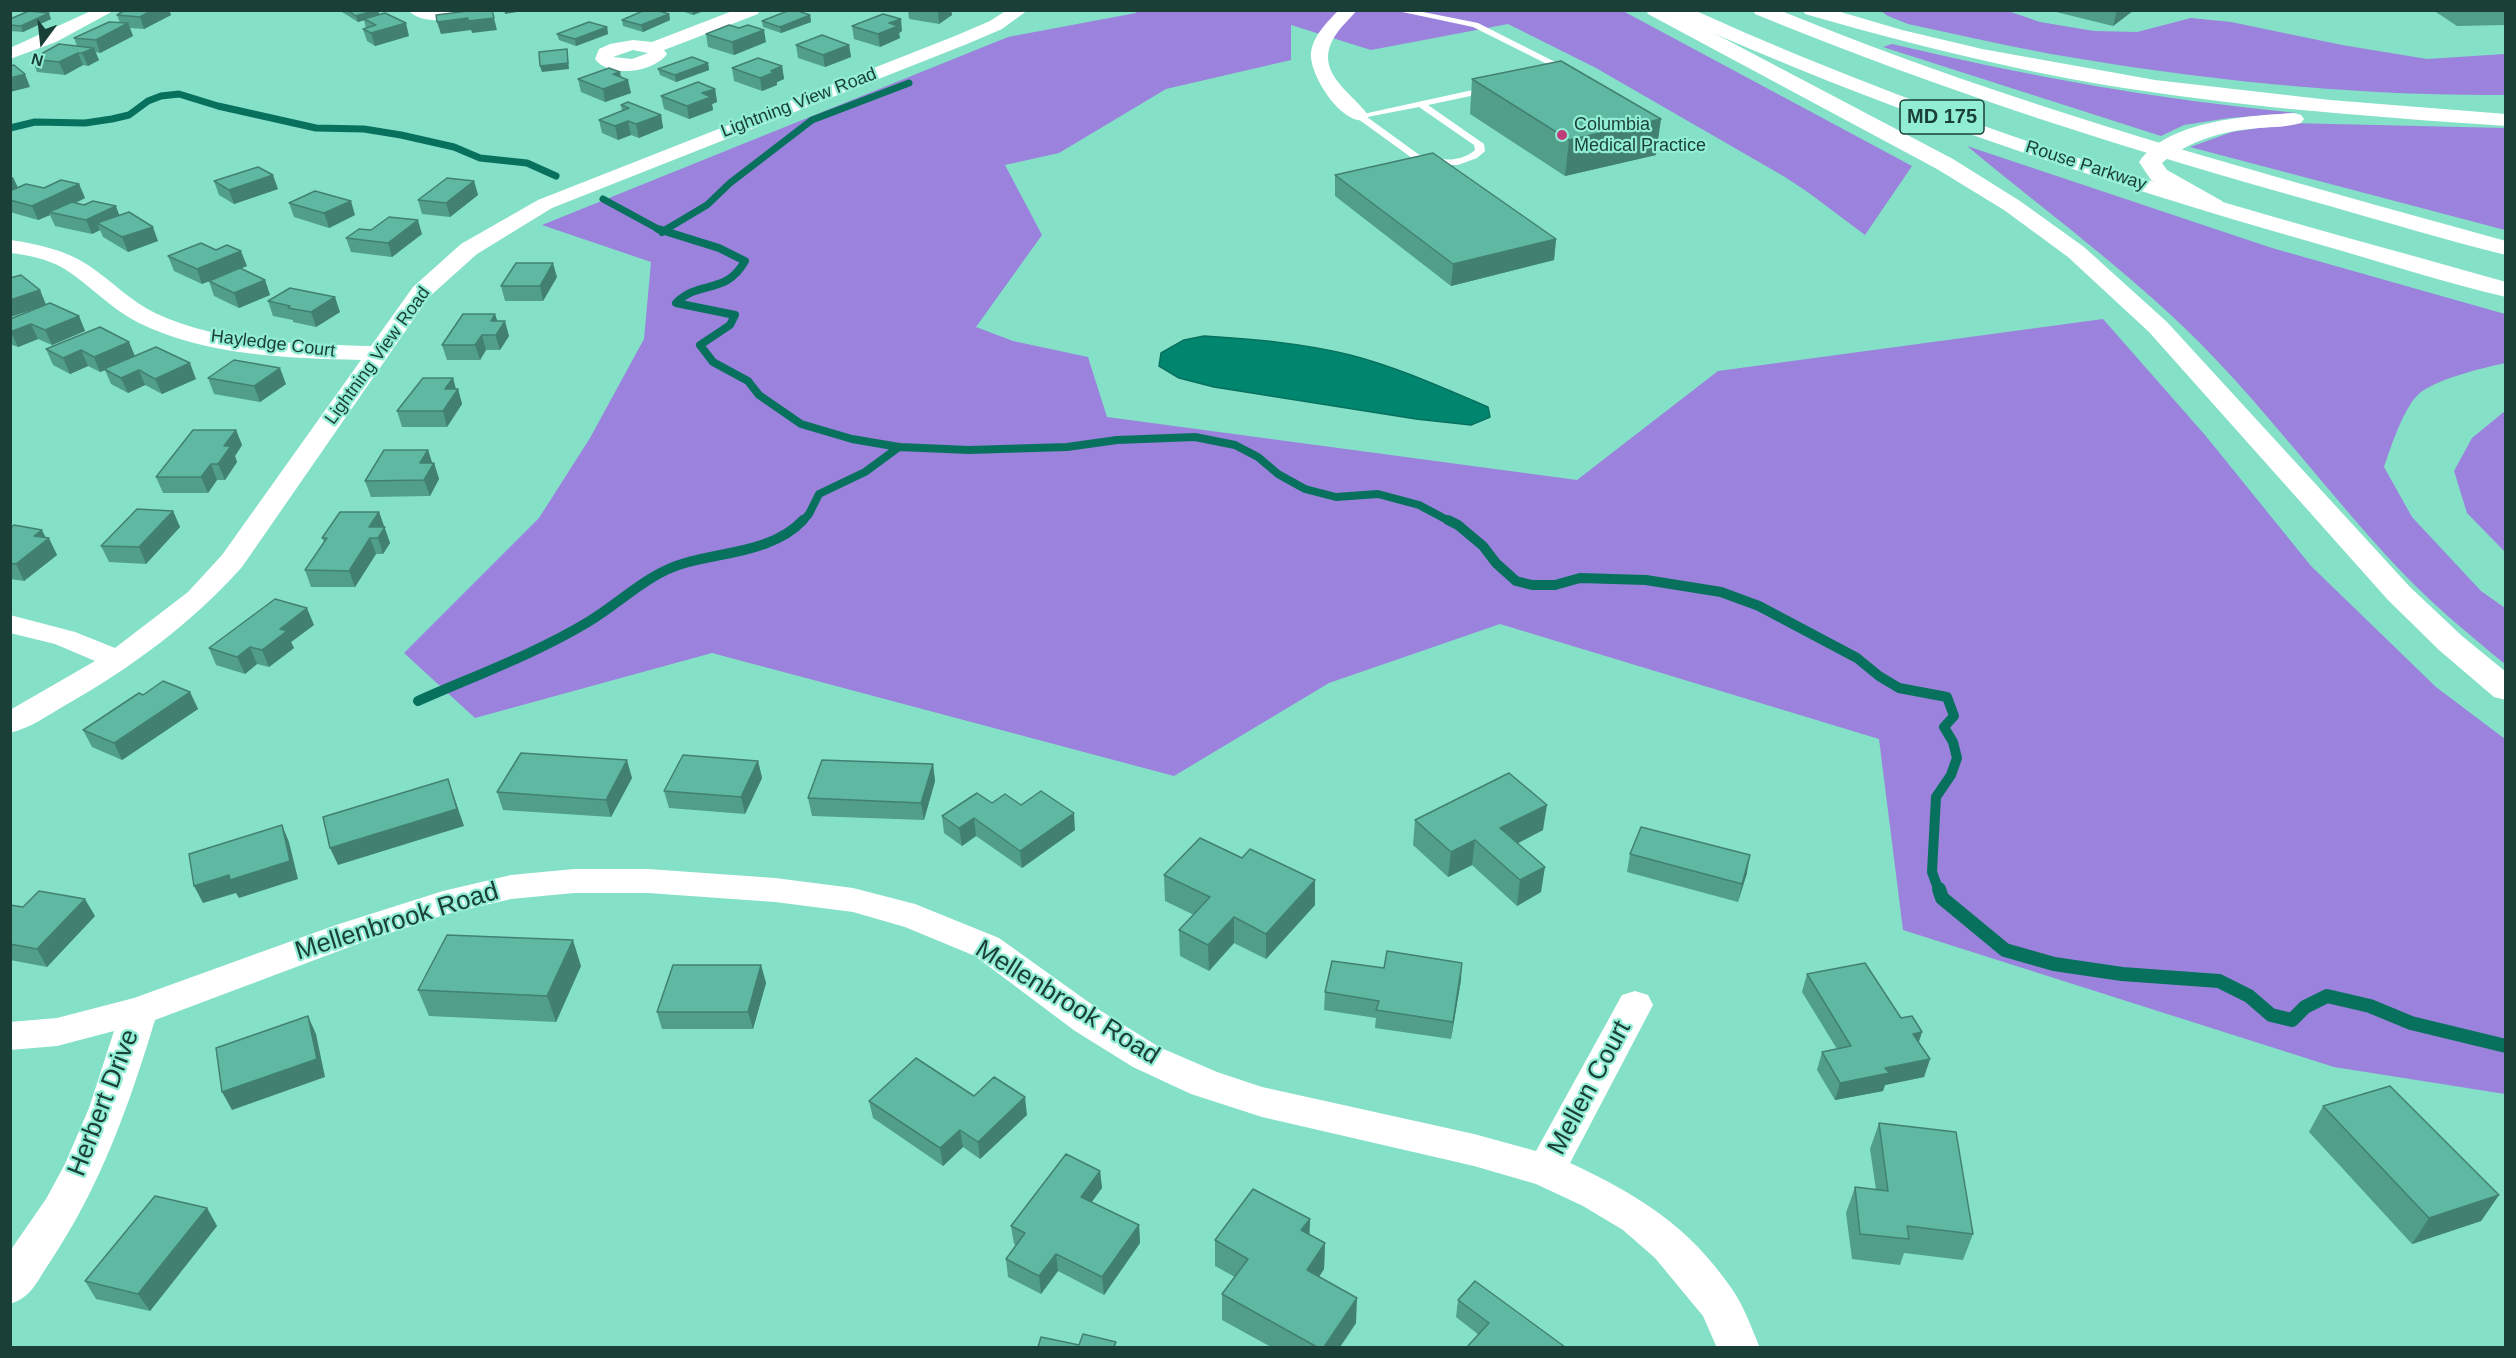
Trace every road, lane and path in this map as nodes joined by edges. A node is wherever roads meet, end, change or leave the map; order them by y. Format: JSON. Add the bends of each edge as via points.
{"nodes":[{"id":1,"x":106,"y":10,"type":"edge"},
{"id":2,"x":416,"y":10,"type":"edge"},
{"id":3,"x":456,"y":10,"type":"edge"},
{"id":4,"x":752,"y":10,"type":"edge"},
{"id":5,"x":1020,"y":10,"type":"edge"},
{"id":6,"x":1349,"y":10,"type":"edge"},
{"id":7,"x":1397,"y":10,"type":"edge"},
{"id":8,"x":1655,"y":10,"type":"edge"},
{"id":9,"x":1677,"y":10,"type":"edge"},
{"id":10,"x":1762,"y":10,"type":"edge"},
{"id":11,"x":1812,"y":10,"type":"edge"},
{"id":12,"x":654,"y":48,"type":"dead end"},
{"id":13,"x":10,"y":54,"type":"edge"},
{"id":14,"x":1559,"y":75,"type":"edge"},
{"id":15,"x":1502,"y":86,"type":"edge"},
{"id":16,"x":1420,"y":103,"type":"junction"},
{"id":17,"x":1359,"y":117,"type":"junction"},
{"id":18,"x":2505,"y":121,"type":"edge"},
{"id":19,"x":2161,"y":151,"type":"junction"},
{"id":20,"x":2214,"y":206,"type":"junction"},
{"id":21,"x":10,"y":246,"type":"edge"},
{"id":22,"x":2505,"y":248,"type":"edge"},
{"id":23,"x":2505,"y":290,"type":"edge"},
{"id":24,"x":378,"y":353,"type":"junction"},
{"id":25,"x":10,"y":624,"type":"edge"},
{"id":26,"x":116,"y":659,"type":"junction"},
{"id":27,"x":2505,"y":690,"type":"edge"},
{"id":28,"x":10,"y":723,"type":"edge"},
{"id":29,"x":1635,"y":1005,"type":"dead end"},
{"id":30,"x":138,"y":1011,"type":"junction"},
{"id":31,"x":10,"y":1036,"type":"edge"},
{"id":32,"x":1546,"y":1170,"type":"junction"},
{"id":33,"x":10,"y":1286,"type":"edge"},
{"id":34,"x":1739,"y":1347,"type":"edge"}],
"edges":[{"from":1,"to":13,"type":"street"},
{"from":2,"to":3,"type":"street","via":[[435,15]]},
{"from":4,"to":12,"type":"street"},
{"from":5,"to":24,"type":"street","name":"Lightning View Road","via":[[962,40],[545,204],[469,249],[442,272],[421,292]]},
{"from":6,"to":17,"type":"street","via":[[1324,37],[1320,66],[1336,95]]},
{"from":7,"to":14,"type":"lane","via":[[1475,25],[1570,72]]},
{"from":8,"to":27,"type":"main road","via":[[1950,167],[2023,213],[2103,274],[2192,363],[2395,592]]},
{"from":9,"to":20,"type":"main road","name":"Rouse Parkway","number":"MD 175","via":[[1749,43],[1929,112],[2113,176]]},
{"from":10,"to":19,"type":"main road","name":"Rouse Parkway","number":"MD 175","via":[[1907,68]]},
{"from":11,"to":18,"type":"main road","via":[[1950,48],[2131,83],[2321,107]]},
{"from":15,"to":16,"type":"lane"},
{"from":16,"to":17,"type":"lane"},
{"from":16,"to":17,"type":"lane","via":[[1479,144],[1480,151],[1454,162],[1425,159]]},
{"from":18,"to":19,"type":"main road","via":[[2301,118],[2252,122],[2213,128]]},
{"from":19,"to":20,"type":"main road","via":[[2150,162],[2158,175]]},
{"from":19,"to":22,"type":"main road","name":"Rouse Parkway","number":"MD 175"},
{"from":20,"to":23,"type":"main road","name":"Rouse Parkway","number":"MD 175"},
{"from":21,"to":24,"type":"street","name":"Hayledge Court","via":[[72,264],[121,302],[171,327],[253,345]]},
{"from":24,"to":26,"type":"street","name":"Lightning View Road","via":[[232,561],[200,597]]},
{"from":25,"to":26,"type":"street","via":[[65,638]]},
{"from":26,"to":28,"type":"street","name":"Lightning View Road"},
{"from":29,"to":32,"type":"street","name":"Mellen Court"},
{"from":30,"to":31,"type":"street","name":"Mellenbrook Road","via":[[57,1032]]},
{"from":30,"to":32,"type":"street","name":"Mellenbrook Road","via":[[348,934],[511,886],[648,881],[775,890],[853,900],[915,917],[987,947],[1088,1022],[1136,1051],[1204,1083],[1262,1102]]},
{"from":30,"to":33,"type":"street","name":"Herbert Drive","via":[[115,1090],[85,1165]]},
{"from":32,"to":34,"type":"street","name":"Mellenbrook Road","via":[[1637,1218],[1670,1245],[1718,1303]]}]}
